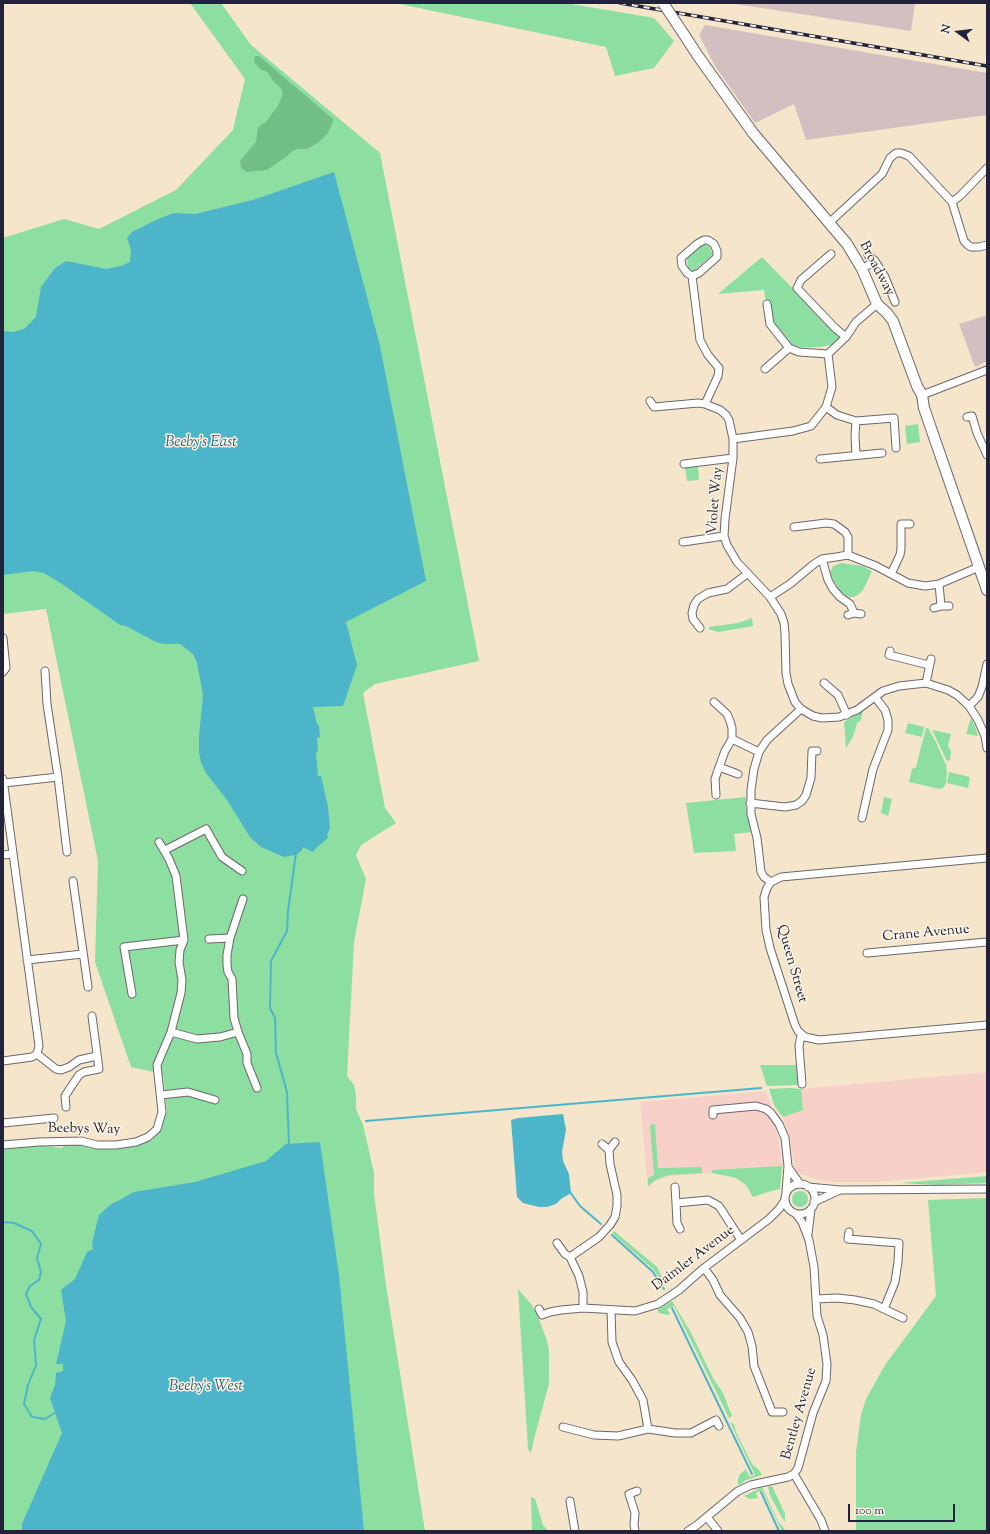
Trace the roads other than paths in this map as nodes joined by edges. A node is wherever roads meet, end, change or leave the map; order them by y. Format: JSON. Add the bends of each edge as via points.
{"nodes":[{"id":1,"x":663,"y":3,"type":"edge"},
{"id":2,"x":987,"y":168,"type":"edge"},
{"id":3,"x":952,"y":202,"type":"junction"},
{"id":4,"x":830,"y":222,"type":"junction"},
{"id":5,"x":987,"y":245,"type":"edge"},
{"id":6,"x":831,"y":254,"type":"dead end"},
{"id":7,"x":868,"y":255,"type":"dead end"},
{"id":8,"x":875,"y":261,"type":"junction"},
{"id":9,"x":862,"y":269,"type":"junction"},
{"id":10,"x":692,"y":276,"type":"junction"},
{"id":11,"x":895,"y":302,"type":"dead end"},
{"id":12,"x":767,"y":304,"type":"dead end"},
{"id":13,"x":877,"y":304,"type":"junction"},
{"id":14,"x":846,"y":337,"type":"junction"},
{"id":15,"x":789,"y":348,"type":"junction"},
{"id":16,"x":828,"y":354,"type":"junction"},
{"id":17,"x":765,"y":369,"type":"dead end"},
{"id":18,"x":987,"y":370,"type":"edge"},
{"id":19,"x":922,"y":395,"type":"junction"},
{"id":20,"x":650,"y":401,"type":"dead end"},
{"id":21,"x":705,"y":404,"type":"junction"},
{"id":22,"x":826,"y":407,"type":"junction"},
{"id":23,"x":972,"y":415,"type":"dead end"},
{"id":24,"x":856,"y":421,"type":"junction"},
{"id":25,"x":734,"y":439,"type":"junction"},
{"id":26,"x":896,"y":448,"type":"dead end"},
{"id":27,"x":882,"y":453,"type":"dead end"},
{"id":28,"x":987,"y":455,"type":"edge"},
{"id":29,"x":856,"y":456,"type":"junction"},
{"id":30,"x":733,"y":458,"type":"junction"},
{"id":31,"x":820,"y":459,"type":"dead end"},
{"id":32,"x":684,"y":464,"type":"dead end"},
{"id":33,"x":910,"y":524,"type":"dead end"},
{"id":34,"x":792,"y":527,"type":"dead end"},
{"id":35,"x":724,"y":536,"type":"junction"},
{"id":36,"x":683,"y":542,"type":"dead end"},
{"id":37,"x":848,"y":555,"type":"junction"},
{"id":38,"x":822,"y":559,"type":"junction"},
{"id":39,"x":979,"y":567,"type":"junction"},
{"id":40,"x":747,"y":574,"type":"junction"},
{"id":41,"x":891,"y":574,"type":"junction"},
{"id":42,"x":939,"y":584,"type":"junction"},
{"id":43,"x":987,"y":590,"type":"edge"},
{"id":44,"x":770,"y":597,"type":"junction"},
{"id":45,"x":941,"y":607,"type":"dead end"},
{"id":46,"x":854,"y":614,"type":"dead end"},
{"id":47,"x":700,"y":628,"type":"dead end"},
{"id":48,"x":3,"y":638,"type":"edge"},
{"id":49,"x":890,"y":651,"type":"dead end"},
{"id":50,"x":987,"y":664,"type":"edge"},
{"id":51,"x":45,"y":671,"type":"dead end"},
{"id":52,"x":3,"y":672,"type":"edge"},
{"id":53,"x":926,"y":683,"type":"junction"},
{"id":54,"x":828,"y":684,"type":"dead end"},
{"id":55,"x":875,"y":697,"type":"junction"},
{"id":56,"x":714,"y":702,"type":"dead end"},
{"id":57,"x":969,"y":706,"type":"junction"},
{"id":58,"x":801,"y":708,"type":"junction"},
{"id":59,"x":847,"y":714,"type":"junction"},
{"id":60,"x":732,"y":740,"type":"junction"},
{"id":61,"x":987,"y":748,"type":"edge"},
{"id":62,"x":811,"y":751,"type":"dead end"},
{"id":63,"x":759,"y":752,"type":"junction"},
{"id":64,"x":719,"y":767,"type":"junction"},
{"id":65,"x":738,"y":774,"type":"dead end"},
{"id":66,"x":58,"y":777,"type":"junction"},
{"id":67,"x":3,"y":780,"type":"edge"},
{"id":68,"x":716,"y":795,"type":"dead end"},
{"id":69,"x":4,"y":797,"type":"edge"},
{"id":70,"x":750,"y":803,"type":"junction"},
{"id":71,"x":862,"y":818,"type":"dead end"},
{"id":72,"x":159,"y":842,"type":"dead end"},
{"id":73,"x":164,"y":850,"type":"junction"},
{"id":74,"x":67,"y":852,"type":"dead end"},
{"id":75,"x":13,"y":854,"type":"junction"},
{"id":76,"x":3,"y":855,"type":"edge"},
{"id":77,"x":987,"y":858,"type":"edge"},
{"id":78,"x":242,"y":871,"type":"dead end"},
{"id":79,"x":73,"y":881,"type":"dead end"},
{"id":80,"x":771,"y":882,"type":"junction"},
{"id":81,"x":243,"y":899,"type":"dead end"},
{"id":82,"x":230,"y":938,"type":"junction"},
{"id":83,"x":209,"y":939,"type":"dead end"},
{"id":84,"x":184,"y":940,"type":"junction"},
{"id":85,"x":987,"y":942,"type":"edge"},
{"id":86,"x":867,"y":953,"type":"dead end"},
{"id":87,"x":83,"y":954,"type":"junction"},
{"id":88,"x":27,"y":960,"type":"junction"},
{"id":89,"x":88,"y":987,"type":"dead end"},
{"id":90,"x":132,"y":994,"type":"dead end"},
{"id":91,"x":92,"y":1016,"type":"dead end"},
{"id":92,"x":987,"y":1025,"type":"edge"},
{"id":93,"x":171,"y":1032,"type":"junction"},
{"id":94,"x":238,"y":1032,"type":"junction"},
{"id":95,"x":801,"y":1035,"type":"junction"},
{"id":96,"x":37,"y":1054,"type":"junction"},
{"id":97,"x":97,"y":1056,"type":"junction"},
{"id":98,"x":3,"y":1061,"type":"edge"},
{"id":99,"x":802,"y":1084,"type":"dead end"},
{"id":100,"x":257,"y":1088,"type":"dead end"},
{"id":101,"x":161,"y":1095,"type":"junction"},
{"id":102,"x":216,"y":1100,"type":"dead end"},
{"id":103,"x":66,"y":1107,"type":"dead end"},
{"id":104,"x":713,"y":1115,"type":"dead end"},
{"id":105,"x":54,"y":1118,"type":"dead end"},
{"id":106,"x":3,"y":1123,"type":"edge"},
{"id":107,"x":615,"y":1142,"type":"dead end"},
{"id":108,"x":602,"y":1144,"type":"dead end"},
{"id":109,"x":3,"y":1145,"type":"edge"},
{"id":110,"x":609,"y":1150,"type":"junction"},
{"id":111,"x":788,"y":1166,"type":"junction"},
{"id":112,"x":800,"y":1184,"type":"junction"},
{"id":113,"x":808,"y":1186,"type":"junction"},
{"id":114,"x":675,"y":1187,"type":"dead end"},
{"id":115,"x":987,"y":1188,"type":"edge"},
{"id":116,"x":840,"y":1190,"type":"junction"},
{"id":117,"x":786,"y":1192,"type":"junction"},
{"id":118,"x":785,"y":1200,"type":"junction"},
{"id":119,"x":676,"y":1203,"type":"junction"},
{"id":120,"x":813,"y":1206,"type":"junction"},
{"id":121,"x":793,"y":1212,"type":"junction"},
{"id":122,"x":769,"y":1219,"type":"junction"},
{"id":123,"x":680,"y":1229,"type":"dead end"},
{"id":124,"x":848,"y":1232,"type":"dead end"},
{"id":125,"x":808,"y":1238,"type":"junction"},
{"id":126,"x":741,"y":1240,"type":"junction"},
{"id":127,"x":557,"y":1243,"type":"dead end"},
{"id":128,"x":570,"y":1257,"type":"junction"},
{"id":129,"x":704,"y":1268,"type":"junction"},
{"id":130,"x":816,"y":1299,"type":"junction"},
{"id":131,"x":583,"y":1308,"type":"junction"},
{"id":132,"x":884,"y":1309,"type":"junction"},
{"id":133,"x":539,"y":1310,"type":"dead end"},
{"id":134,"x":611,"y":1310,"type":"junction"},
{"id":135,"x":903,"y":1318,"type":"dead end"},
{"id":136,"x":783,"y":1412,"type":"dead end"},
{"id":137,"x":719,"y":1426,"type":"dead end"},
{"id":138,"x":562,"y":1427,"type":"dead end"},
{"id":139,"x":648,"y":1429,"type":"junction"},
{"id":140,"x":794,"y":1474,"type":"junction"},
{"id":141,"x":637,"y":1491,"type":"dead end"},
{"id":142,"x":570,"y":1501,"type":"dead end"},
{"id":143,"x":707,"y":1517,"type":"junction"},
{"id":144,"x":575,"y":1531,"type":"edge"},
{"id":145,"x":635,"y":1531,"type":"edge"},
{"id":146,"x":688,"y":1531,"type":"edge"},
{"id":147,"x":718,"y":1531,"type":"edge"},
{"id":148,"x":825,"y":1531,"type":"edge"}],
"edges":[{"from":1,"to":4,"type":"main road","name":"Broadway","bridge":true,"via":[[753,133]]},
{"from":2,"to":3,"type":"street"},
{"from":3,"to":4,"type":"street","via":[[906,153],[896,153],[890,158],[882,174]]},
{"from":3,"to":5,"type":"street","via":[[964,241],[971,247]]},
{"from":4,"to":9,"type":"main road","name":"Broadway","via":[[848,244]]},
{"from":6,"to":14,"type":"street","via":[[801,280],[797,288]]},
{"from":7,"to":8,"type":"street"},
{"from":8,"to":9,"type":"street"},
{"from":8,"to":11,"type":"street"},
{"from":9,"to":13,"type":"main road","name":"Broadway"},
{"from":10,"to":10,"type":"street","via":[[687,274],[682,266],[681,258],[697,244],[708,240],[714,244],[717,257]]},
{"from":10,"to":21,"type":"street","via":[[700,340],[719,368]]},
{"from":12,"to":15,"type":"street","via":[[770,324]]},
{"from":13,"to":14,"type":"street","via":[[856,322]]},
{"from":13,"to":19,"type":"main road","name":"Broadway","via":[[896,327]]},
{"from":14,"to":16,"type":"street"},
{"from":15,"to":16,"type":"street","via":[[799,352]]},
{"from":15,"to":17,"type":"street"},
{"from":16,"to":22,"type":"street","via":[[832,387]]},
{"from":18,"to":19,"type":"street"},
{"from":19,"to":39,"type":"main road","name":"Broadway","via":[[924,408]]},
{"from":20,"to":21,"type":"street","via":[[654,408]]},
{"from":21,"to":25,"type":"street","name":"Violet Way","via":[[726,415]]},
{"from":22,"to":24,"type":"street","via":[[837,415]]},
{"from":22,"to":25,"type":"street","via":[[811,426]]},
{"from":23,"to":28,"type":"street"},
{"from":24,"to":26,"type":"street","via":[[894,418]]},
{"from":24,"to":29,"type":"street"},
{"from":25,"to":30,"type":"street","name":"Violet Way"},
{"from":27,"to":29,"type":"street"},
{"from":29,"to":31,"type":"street"},
{"from":30,"to":32,"type":"street"},
{"from":30,"to":35,"type":"street","name":"Violet Way"},
{"from":33,"to":41,"type":"street","via":[[901,524],[902,549]]},
{"from":34,"to":37,"type":"street","via":[[834,524],[848,537]]},
{"from":35,"to":36,"type":"street"},
{"from":35,"to":40,"type":"street","name":"Violet Way","via":[[736,561]]},
{"from":37,"to":38,"type":"street"},
{"from":37,"to":41,"type":"street"},
{"from":38,"to":44,"type":"street"},
{"from":38,"to":46,"type":"street","via":[[833,589],[850,604]]},
{"from":39,"to":42,"type":"street"},
{"from":39,"to":43,"type":"main road","name":"Broadway"},
{"from":40,"to":44,"type":"street","name":"Violet Way"},
{"from":40,"to":47,"type":"street","via":[[727,589],[708,593],[698,599],[692,613]]},
{"from":41,"to":42,"type":"street","via":[[917,585]]},
{"from":42,"to":45,"type":"street"},
{"from":44,"to":58,"type":"street","name":"Violet Way","via":[[784,623],[788,684],[795,702]]},
{"from":48,"to":52,"type":"street","via":[[6,668]]},
{"from":49,"to":53,"type":"street","via":[[889,655],[930,662]]},
{"from":50,"to":57,"type":"street","via":[[978,697]]},
{"from":51,"to":66,"type":"street","via":[[47,704]]},
{"from":53,"to":55,"type":"street","via":[[898,686]]},
{"from":53,"to":57,"type":"street","via":[[948,690]]},
{"from":54,"to":59,"type":"street","via":[[838,694]]},
{"from":55,"to":59,"type":"street"},
{"from":55,"to":71,"type":"street","via":[[885,710],[888,730],[873,768]]},
{"from":56,"to":60,"type":"street","via":[[730,721]]},
{"from":57,"to":61,"type":"street","via":[[985,736]]},
{"from":58,"to":59,"type":"street","via":[[822,718]]},
{"from":58,"to":63,"type":"street","via":[[767,740]]},
{"from":60,"to":63,"type":"street"},
{"from":60,"to":64,"type":"street"},
{"from":62,"to":70,"type":"street","via":[[811,778],[802,801],[785,807]]},
{"from":63,"to":70,"type":"street"},
{"from":64,"to":65,"type":"street"},
{"from":64,"to":68,"type":"street","via":[[715,779]]},
{"from":66,"to":67,"type":"street"},
{"from":66,"to":74,"type":"street"},
{"from":67,"to":69,"type":"street"},
{"from":69,"to":75,"type":"street"},
{"from":70,"to":80,"type":"street","via":[[761,872]]},
{"from":72,"to":73,"type":"street"},
{"from":73,"to":78,"type":"street","via":[[206,829],[222,857]]},
{"from":73,"to":84,"type":"street","via":[[176,876]]},
{"from":75,"to":76,"type":"street"},
{"from":75,"to":88,"type":"street"},
{"from":77,"to":80,"type":"street","via":[[781,877]]},
{"from":79,"to":87,"type":"street"},
{"from":80,"to":95,"type":"street","name":"Queen Street","via":[[764,897],[766,930],[795,1025]]},
{"from":81,"to":82,"type":"street"},
{"from":82,"to":83,"type":"street"},
{"from":82,"to":94,"type":"street","via":[[227,965],[232,979],[234,1018]]},
{"from":84,"to":90,"type":"street","via":[[124,947]]},
{"from":84,"to":93,"type":"street","name":"Beebys Way","via":[[179,962],[181,994]]},
{"from":85,"to":86,"type":"street","name":"Crane Avenue"},
{"from":87,"to":88,"type":"street"},
{"from":87,"to":89,"type":"street"},
{"from":88,"to":96,"type":"street","via":[[39,1046]]},
{"from":91,"to":97,"type":"street"},
{"from":92,"to":95,"type":"street","via":[[819,1040]]},
{"from":93,"to":94,"type":"street","via":[[197,1039]]},
{"from":93,"to":101,"type":"street","name":"Beebys Way","via":[[157,1065]]},
{"from":94,"to":100,"type":"street"},
{"from":95,"to":99,"type":"street","via":[[799,1046]]},
{"from":96,"to":97,"type":"street","via":[[61,1070],[79,1060]]},
{"from":96,"to":98,"type":"street"},
{"from":97,"to":103,"type":"street","via":[[99,1069],[79,1075],[65,1096]]},
{"from":101,"to":102,"type":"street","via":[[188,1092]]},
{"from":101,"to":109,"type":"street","name":"Beebys Way","via":[[162,1112],[157,1129],[148,1137],[136,1142],[116,1145],[97,1145],[81,1141]]},
{"from":104,"to":111,"type":"street","via":[[713,1110],[756,1106],[766,1109],[779,1124],[785,1138]]},
{"from":105,"to":106,"type":"street"},
{"from":107,"to":110,"type":"street"},
{"from":108,"to":110,"type":"street"},
{"from":110,"to":128,"type":"street","via":[[617,1195],[615,1217],[599,1237]]},
{"from":111,"to":112,"type":"street"},
{"from":111,"to":117,"type":"street"},
{"from":112,"to":113,"type":"street"},
{"from":112,"to":117,"type":"street","via":[[792,1186]]},
{"from":113,"to":116,"type":"street"},
{"from":113,"to":120,"type":"street","via":[[813,1192]]},
{"from":114,"to":119,"type":"street"},
{"from":115,"to":116,"type":"street"},
{"from":116,"to":120,"type":"street"},
{"from":117,"to":118,"type":"street"},
{"from":118,"to":121,"type":"street"},
{"from":118,"to":122,"type":"street","name":"Daimler Avenue"},
{"from":119,"to":123,"type":"street"},
{"from":119,"to":126,"type":"street","via":[[708,1200],[719,1206]]},
{"from":120,"to":121,"type":"street","via":[[804,1213]]},
{"from":120,"to":125,"type":"street","name":"Bentley Avenue"},
{"from":121,"to":122,"type":"street","name":"Daimler Avenue"},
{"from":121,"to":125,"type":"street","name":"Bentley Avenue","via":[[802,1222]]},
{"from":122,"to":126,"type":"street","name":"Daimler Avenue"},
{"from":124,"to":132,"type":"street","via":[[848,1239],[899,1243],[895,1282]]},
{"from":125,"to":130,"type":"street","name":"Bentley Avenue","via":[[814,1267]]},
{"from":126,"to":129,"type":"street","name":"Daimler Avenue"},
{"from":127,"to":128,"type":"street"},
{"from":128,"to":131,"type":"street","via":[[579,1276]]},
{"from":129,"to":134,"type":"street","name":"Daimler Avenue","via":[[658,1304],[635,1311]]},
{"from":129,"to":136,"type":"street","via":[[720,1295],[740,1318],[748,1332],[754,1366],[770,1414]]},
{"from":130,"to":132,"type":"street","via":[[855,1300]]},
{"from":130,"to":140,"type":"street","name":"Bentley Avenue","via":[[826,1356],[826,1381]]},
{"from":131,"to":133,"type":"street","name":"Daimler Avenue","via":[[542,1315]]},
{"from":131,"to":134,"type":"street","name":"Daimler Avenue"},
{"from":132,"to":135,"type":"street"},
{"from":134,"to":139,"type":"street","via":[[612,1342],[618,1362],[643,1400]]},
{"from":137,"to":139,"type":"street","via":[[716,1420],[691,1433]]},
{"from":138,"to":139,"type":"street","via":[[594,1435],[618,1436]]},
{"from":140,"to":143,"type":"street","name":"Bentley Avenue","via":[[738,1491]]},
{"from":140,"to":148,"type":"street","via":[[822,1520]]},
{"from":141,"to":145,"type":"street","via":[[626,1495],[635,1513]]},
{"from":142,"to":144,"type":"street"},
{"from":143,"to":146,"type":"street","name":"Bentley Avenue"},
{"from":143,"to":147,"type":"street"}]}
